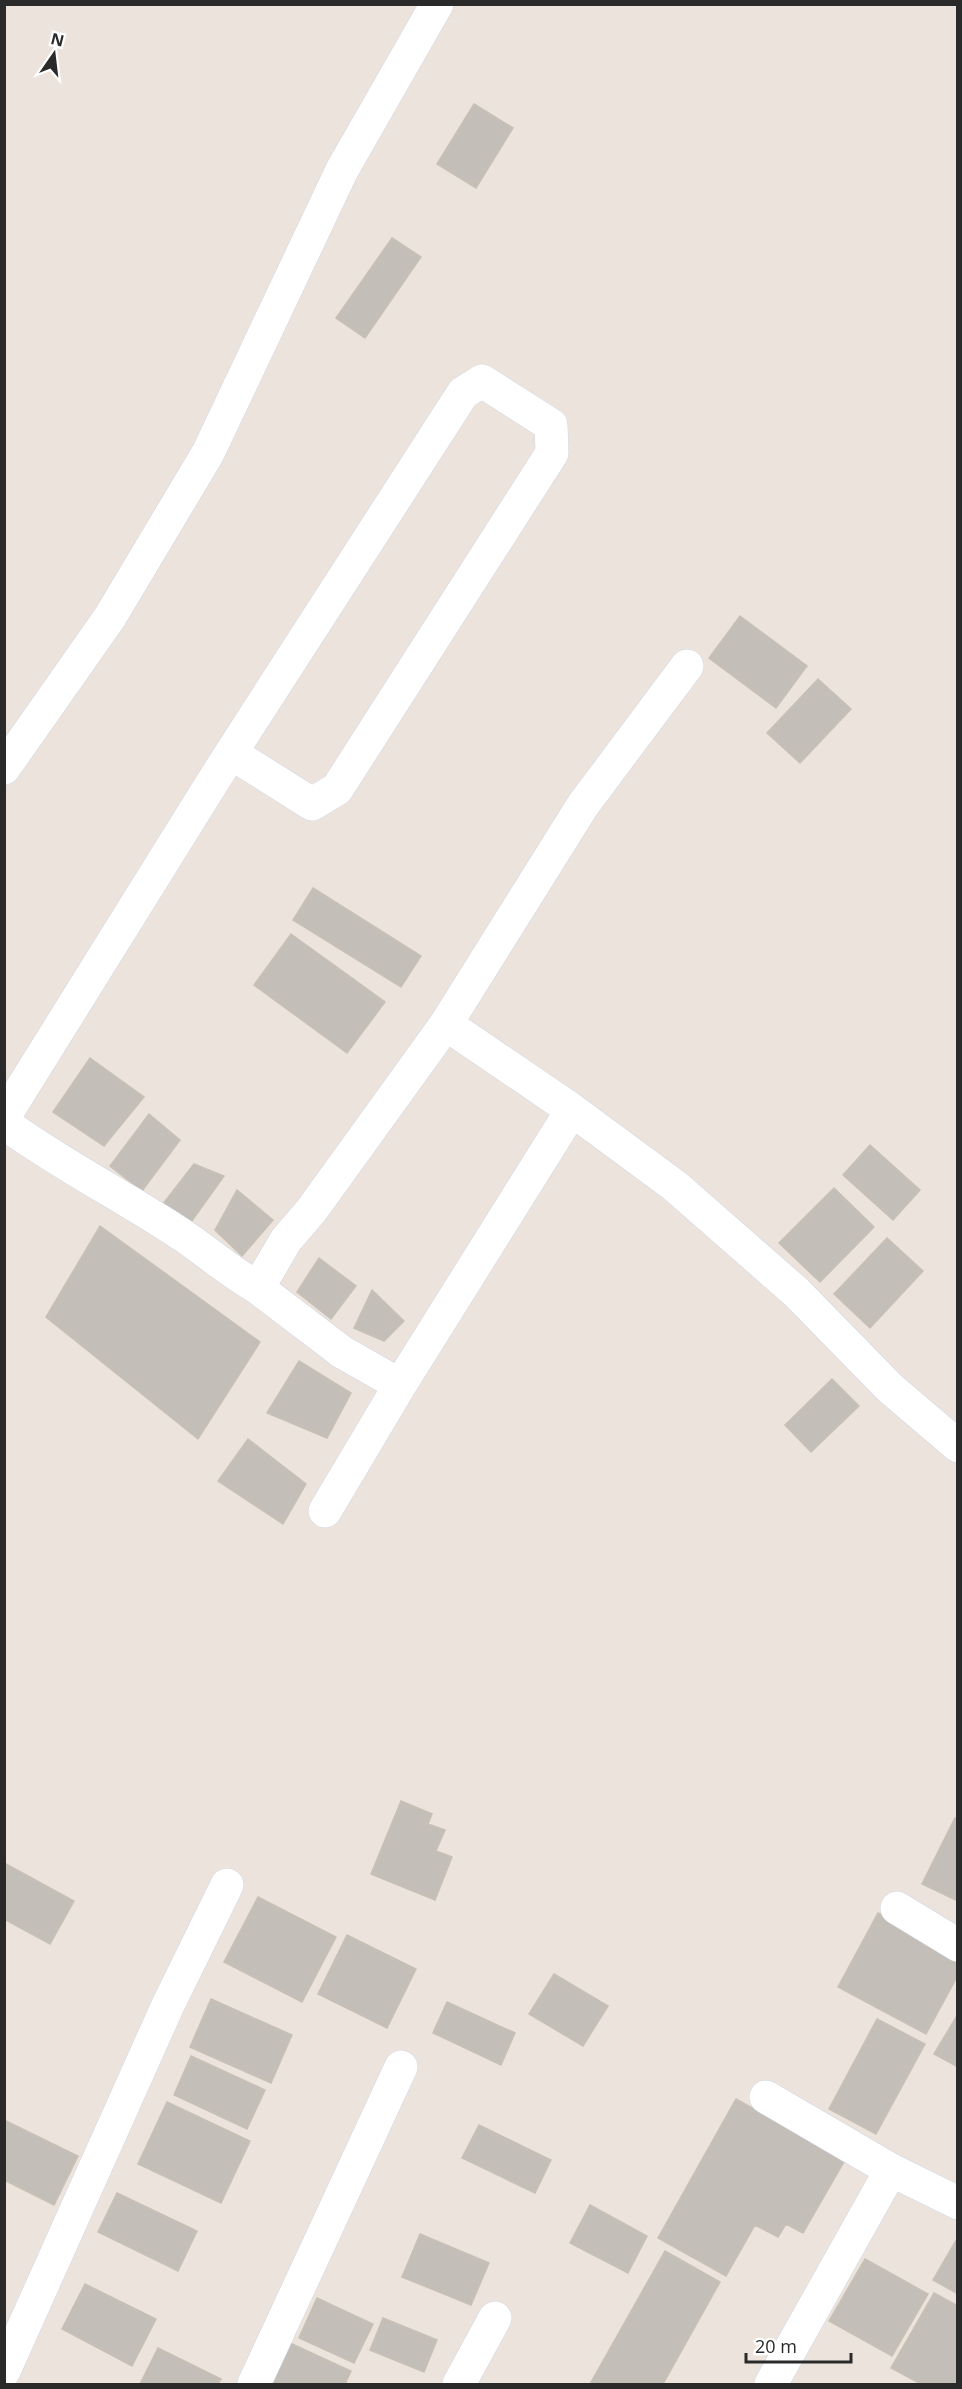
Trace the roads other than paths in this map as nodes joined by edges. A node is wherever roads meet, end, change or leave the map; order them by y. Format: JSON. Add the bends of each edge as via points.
{"nodes":[{"id":1,"x":437,"y":4,"type":"edge"},
{"id":2,"x":687,"y":666,"type":"dead end"},
{"id":3,"x":231,"y":753,"type":"junction"},
{"id":4,"x":4,"y":768,"type":"edge"},
{"id":5,"x":446,"y":1024,"type":"junction"},
{"id":6,"x":572,"y":1110,"type":"junction"},
{"id":7,"x":4,"y":1117,"type":"edge"},
{"id":8,"x":4,"y":1123,"type":"edge"},
{"id":9,"x":258,"y":1288,"type":"junction"},
{"id":10,"x":400,"y":1385,"type":"junction"},
{"id":11,"x":957,"y":1446,"type":"edge"},
{"id":12,"x":325,"y":1511,"type":"dead end"},
{"id":13,"x":227,"y":1885,"type":"dead end"},
{"id":14,"x":897,"y":1908,"type":"dead end"},
{"id":15,"x":957,"y":1945,"type":"edge"},
{"id":16,"x":401,"y":2067,"type":"dead end"},
{"id":17,"x":766,"y":2097,"type":"dead end"},
{"id":18,"x":891,"y":2170,"type":"junction"},
{"id":19,"x":957,"y":2203,"type":"edge"},
{"id":20,"x":495,"y":2318,"type":"dead end"},
{"id":21,"x":4,"y":2371,"type":"edge"},
{"id":22,"x":254,"y":2385,"type":"edge"},
{"id":23,"x":459,"y":2385,"type":"edge"},
{"id":24,"x":771,"y":2385,"type":"edge"}],
"edges":[{"from":1,"to":4,"type":"street","via":[[342,170],[208,453],[110,617]]},
{"from":2,"to":5,"type":"street","via":[[583,805]]},
{"from":3,"to":3,"type":"street","via":[[463,393],[482,381],[551,426],[552,453],[337,789],[312,804]]},
{"from":3,"to":7,"type":"street"},
{"from":5,"to":6,"type":"street"},
{"from":5,"to":9,"type":"street","via":[[286,1240]]},
{"from":6,"to":10,"type":"street"},
{"from":6,"to":11,"type":"street","via":[[675,1186],[795,1292],[890,1388]]},
{"from":8,"to":9,"type":"street"},
{"from":9,"to":10,"type":"street","via":[[342,1352]]},
{"from":10,"to":12,"type":"street"},
{"from":13,"to":21,"type":"street","via":[[168,2005]]},
{"from":14,"to":15,"type":"street"},
{"from":16,"to":22,"type":"street"},
{"from":17,"to":18,"type":"street"},
{"from":18,"to":19,"type":"street"},
{"from":18,"to":24,"type":"street"},
{"from":20,"to":23,"type":"street"}]}
